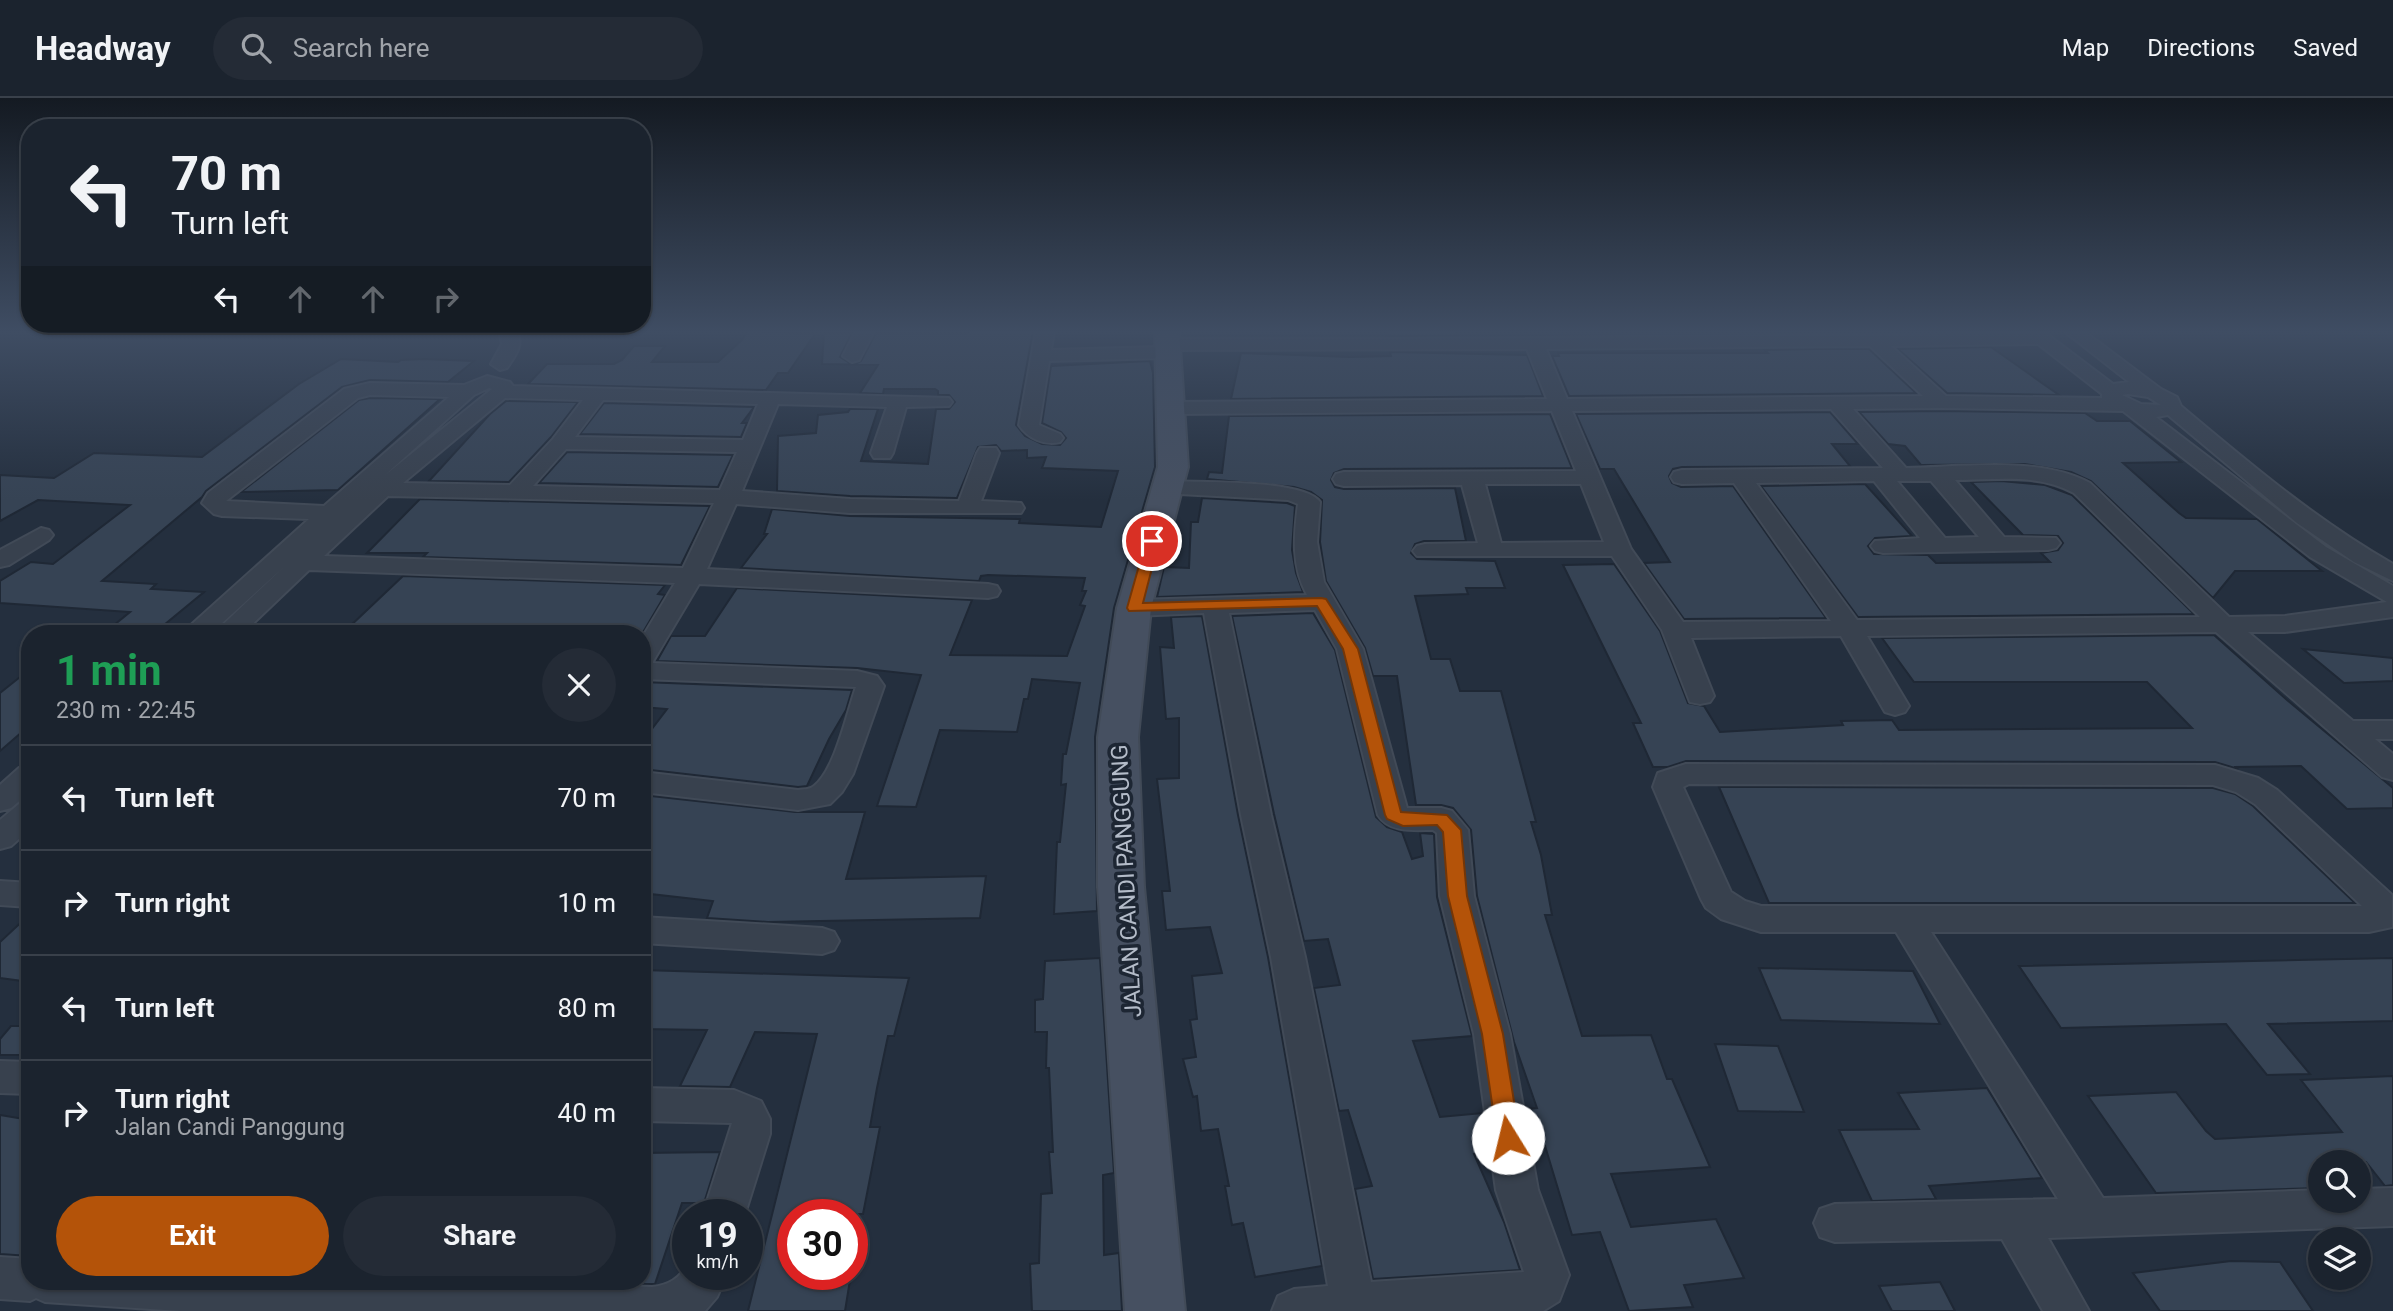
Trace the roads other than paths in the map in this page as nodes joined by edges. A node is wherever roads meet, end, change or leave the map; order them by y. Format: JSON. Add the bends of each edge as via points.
{"nodes":[{"id":1,"x":474,"y":388,"type":"edge"},
{"id":2,"x":502,"y":388,"type":"edge"},
{"id":3,"x":1036,"y":388,"type":"edge"},
{"id":4,"x":1170,"y":388,"type":"edge"},
{"id":5,"x":1551,"y":388,"type":"edge"},
{"id":6,"x":1926,"y":388,"type":"edge"},
{"id":7,"x":2103,"y":388,"type":"edge"},
{"id":8,"x":2147,"y":388,"type":"edge"},
{"id":9,"x":467,"y":391,"type":"junction"},
{"id":10,"x":500,"y":392,"type":"junction"},
{"id":11,"x":597,"y":395,"type":"junction"},
{"id":12,"x":769,"y":399,"type":"junction"},
{"id":13,"x":2118,"y":400,"type":"junction"},
{"id":14,"x":942,"y":401,"type":"dead end"},
{"id":15,"x":1941,"y":401,"type":"junction"},
{"id":16,"x":2164,"y":401,"type":"junction"},
{"id":17,"x":898,"y":402,"type":"junction"},
{"id":18,"x":1836,"y":402,"type":"junction"},
{"id":19,"x":1557,"y":405,"type":"junction"},
{"id":20,"x":1171,"y":408,"type":"junction"},
{"id":21,"x":1053,"y":438,"type":"dead end"},
{"id":22,"x":560,"y":443,"type":"junction"},
{"id":23,"x":750,"y":446,"type":"junction"},
{"id":24,"x":882,"y":453,"type":"dead end"},
{"id":25,"x":988,"y":453,"type":"dead end"},
{"id":26,"x":391,"y":459,"type":"junction"},
{"id":27,"x":417,"y":460,"type":"junction"},
{"id":28,"x":1937,"y":474,"type":"junction"},
{"id":29,"x":1890,"y":475,"type":"junction"},
{"id":30,"x":1740,"y":476,"type":"junction"},
{"id":31,"x":1591,"y":477,"type":"junction"},
{"id":32,"x":1682,"y":477,"type":"dead end"},
{"id":33,"x":1344,"y":479,"type":"dead end"},
{"id":34,"x":1472,"y":479,"type":"junction"},
{"id":35,"x":2226,"y":484,"type":"junction"},
{"id":36,"x":2259,"y":484,"type":"junction"},
{"id":37,"x":1169,"y":488,"type":"junction"},
{"id":38,"x":355,"y":489,"type":"junction"},
{"id":39,"x":383,"y":489,"type":"junction"},
{"id":40,"x":514,"y":494,"type":"junction"},
{"id":41,"x":728,"y":497,"type":"junction"},
{"id":42,"x":968,"y":506,"type":"junction"},
{"id":43,"x":1013,"y":508,"type":"dead end"},
{"id":44,"x":328,"y":513,"type":"junction"},
{"id":45,"x":41,"y":535,"type":"dead end"},
{"id":46,"x":2048,"y":543,"type":"dead end"},
{"id":47,"x":1998,"y":544,"type":"junction"},
{"id":48,"x":1938,"y":545,"type":"junction"},
{"id":49,"x":1883,"y":546,"type":"dead end"},
{"id":50,"x":1491,"y":549,"type":"junction"},
{"id":51,"x":1619,"y":549,"type":"junction"},
{"id":52,"x":1425,"y":551,"type":"dead end"},
{"id":53,"x":0,"y":561,"type":"edge"},
{"id":54,"x":276,"y":561,"type":"junction"},
{"id":55,"x":304,"y":562,"type":"junction"},
{"id":56,"x":2393,"y":574,"type":"edge"},
{"id":57,"x":692,"y":576,"type":"junction"},
{"id":58,"x":988,"y":591,"type":"dead end"},
{"id":59,"x":2393,"y":596,"type":"edge"},
{"id":60,"x":1321,"y":602,"type":"junction"},
{"id":61,"x":1216,"y":606,"type":"junction"},
{"id":62,"x":1135,"y":608,"type":"junction"},
{"id":63,"x":2393,"y":609,"type":"edge"},
{"id":64,"x":2221,"y":623,"type":"junction"},
{"id":65,"x":204,"y":625,"type":"edge"},
{"id":66,"x":236,"y":625,"type":"edge"},
{"id":67,"x":1849,"y":628,"type":"junction"},
{"id":68,"x":1675,"y":630,"type":"junction"},
{"id":69,"x":651,"y":646,"type":"edge"},
{"id":70,"x":651,"y":671,"type":"edge"},
{"id":71,"x":1700,"y":696,"type":"dead end"},
{"id":72,"x":1895,"y":706,"type":"dead end"},
{"id":73,"x":2349,"y":730,"type":"junction"},
{"id":74,"x":2393,"y":730,"type":"edge"},
{"id":75,"x":2393,"y":770,"type":"edge"},
{"id":76,"x":21,"y":783,"type":"edge"},
{"id":77,"x":651,"y":783,"type":"edge"},
{"id":78,"x":0,"y":801,"type":"edge"},
{"id":79,"x":21,"y":819,"type":"edge"},
{"id":80,"x":0,"y":838,"type":"edge"},
{"id":81,"x":0,"y":893,"type":"edge"},
{"id":82,"x":21,"y":894,"type":"edge"},
{"id":83,"x":1907,"y":921,"type":"junction"},
{"id":84,"x":651,"y":931,"type":"edge"},
{"id":85,"x":822,"y":941,"type":"dead end"},
{"id":86,"x":0,"y":1077,"type":"edge"},
{"id":87,"x":21,"y":1078,"type":"edge"},
{"id":88,"x":651,"y":1104,"type":"edge"},
{"id":89,"x":729,"y":1199,"type":"edge"},
{"id":90,"x":2393,"y":1207,"type":"edge"},
{"id":91,"x":2091,"y":1216,"type":"junction"},
{"id":92,"x":2014,"y":1220,"type":"junction"},
{"id":93,"x":1835,"y":1223,"type":"dead end"},
{"id":94,"x":0,"y":1278,"type":"edge"},
{"id":95,"x":21,"y":1279,"type":"edge"},
{"id":96,"x":115,"y":1290,"type":"edge"},
{"id":97,"x":696,"y":1290,"type":"edge"},
{"id":98,"x":207,"y":1302,"type":"edge"},
{"id":99,"x":1353,"y":1304,"type":"junction"},
{"id":100,"x":1154,"y":1311,"type":"edge"},
{"id":101,"x":1294,"y":1311,"type":"edge"},
{"id":102,"x":2067,"y":1311,"type":"edge"}],
"edges":[{"from":1,"to":9,"type":"street"},
{"from":2,"to":10,"type":"street"},
{"from":3,"to":21,"type":"street","via":[[1029,425]]},
{"from":4,"to":20,"type":"main road","name":"JALAN CANDI PANGGUNG"},
{"from":5,"to":19,"type":"street"},
{"from":6,"to":15,"type":"street"},
{"from":7,"to":13,"type":"street"},
{"from":8,"to":16,"type":"street"},
{"from":9,"to":26,"type":"street"},
{"from":9,"to":44,"type":"street","via":[[370,389],[351,393],[213,503],[222,509]]},
{"from":10,"to":11,"type":"street"},
{"from":10,"to":27,"type":"street"},
{"from":11,"to":12,"type":"street"},
{"from":11,"to":22,"type":"street"},
{"from":12,"to":17,"type":"street"},
{"from":12,"to":23,"type":"street"},
{"from":13,"to":15,"type":"street"},
{"from":13,"to":16,"type":"street","via":[[2128,388]]},
{"from":13,"to":35,"type":"street"},
{"from":14,"to":17,"type":"street"},
{"from":15,"to":18,"type":"street"},
{"from":16,"to":36,"type":"street"},
{"from":17,"to":24,"type":"street"},
{"from":18,"to":19,"type":"street"},
{"from":18,"to":29,"type":"street"},
{"from":19,"to":20,"type":"street"},
{"from":19,"to":31,"type":"street"},
{"from":20,"to":37,"type":"main road","name":"JALAN CANDI PANGGUNG"},
{"from":22,"to":23,"type":"street"},
{"from":22,"to":40,"type":"street"},
{"from":23,"to":41,"type":"street"},
{"from":25,"to":42,"type":"street"},
{"from":26,"to":27,"type":"street"},
{"from":26,"to":38,"type":"street"},
{"from":27,"to":39,"type":"street"},
{"from":28,"to":29,"type":"street"},
{"from":28,"to":47,"type":"street"},
{"from":28,"to":64,"type":"street","via":[[2040,473],[2069,480]]},
{"from":29,"to":30,"type":"street"},
{"from":29,"to":48,"type":"street"},
{"from":30,"to":32,"type":"street"},
{"from":30,"to":67,"type":"street"},
{"from":31,"to":34,"type":"street"},
{"from":31,"to":51,"type":"street"},
{"from":33,"to":34,"type":"street"},
{"from":34,"to":50,"type":"street"},
{"from":35,"to":36,"type":"street"},
{"from":35,"to":59,"type":"street","via":[[2318,552]]},
{"from":36,"to":56,"type":"street","via":[[2356,554]]},
{"from":37,"to":60,"type":"street","via":[[1289,493],[1307,499],[1306,542],[1312,582]]},
{"from":37,"to":62,"type":"main road","name":"JALAN CANDI PANGGUNG"},
{"from":38,"to":39,"type":"street"},
{"from":38,"to":44,"type":"street"},
{"from":39,"to":40,"type":"street"},
{"from":39,"to":55,"type":"street"},
{"from":40,"to":41,"type":"street"},
{"from":41,"to":42,"type":"street","via":[[850,506]]},
{"from":41,"to":57,"type":"street"},
{"from":42,"to":43,"type":"street"},
{"from":44,"to":54,"type":"street"},
{"from":45,"to":53,"type":"street"},
{"from":46,"to":47,"type":"street"},
{"from":47,"to":48,"type":"street"},
{"from":48,"to":49,"type":"street"},
{"from":50,"to":51,"type":"street"},
{"from":50,"to":52,"type":"street"},
{"from":51,"to":68,"type":"street"},
{"from":54,"to":55,"type":"street"},
{"from":54,"to":65,"type":"street"},
{"from":55,"to":57,"type":"street"},
{"from":55,"to":66,"type":"street"},
{"from":57,"to":58,"type":"street"},
{"from":57,"to":69,"type":"street"},
{"from":60,"to":61,"type":"street"},
{"from":60,"to":99,"type":"street","via":[[1350,649],[1394,815],[1403,820],[1441,819],[1452,830],[1457,896],[1492,1034],[1517,1189],[1546,1275],[1538,1292]]},
{"from":61,"to":62,"type":"street"},
{"from":61,"to":99,"type":"street"},
{"from":62,"to":100,"type":"main road","name":"JALAN CANDI PANGGUNG","via":[[1118,737],[1121,887]]},
{"from":63,"to":64,"type":"street","via":[[2285,624]]},
{"from":64,"to":67,"type":"street"},
{"from":64,"to":73,"type":"street"},
{"from":67,"to":68,"type":"street"},
{"from":67,"to":72,"type":"street"},
{"from":68,"to":71,"type":"street"},
{"from":70,"to":77,"type":"street","via":[[857,679],[870,687],[844,761],[830,788],[819,797],[798,800]]},
{"from":73,"to":74,"type":"street"},
{"from":73,"to":75,"type":"street"},
{"from":76,"to":78,"type":"street"},
{"from":79,"to":80,"type":"street"},
{"from":81,"to":82,"type":"street"},
{"from":83,"to":83,"type":"street","via":[[2369,919],[2380,918],[2384,911],[2266,797],[2215,775],[1686,774],[1669,780],[1668,787],[1718,899],[1728,909],[1761,919]]},
{"from":83,"to":91,"type":"street"},
{"from":84,"to":85,"type":"street"},
{"from":86,"to":87,"type":"street"},
{"from":88,"to":89,"type":"street","via":[[747,1110],[750,1134]]},
{"from":90,"to":91,"type":"street"},
{"from":91,"to":92,"type":"street"},
{"from":92,"to":93,"type":"street"},
{"from":92,"to":102,"type":"street"},
{"from":94,"to":95,"type":"street"},
{"from":96,"to":98,"type":"street"},
{"from":97,"to":98,"type":"street","via":[[670,1307],[652,1309]]},
{"from":99,"to":101,"type":"street"}]}
